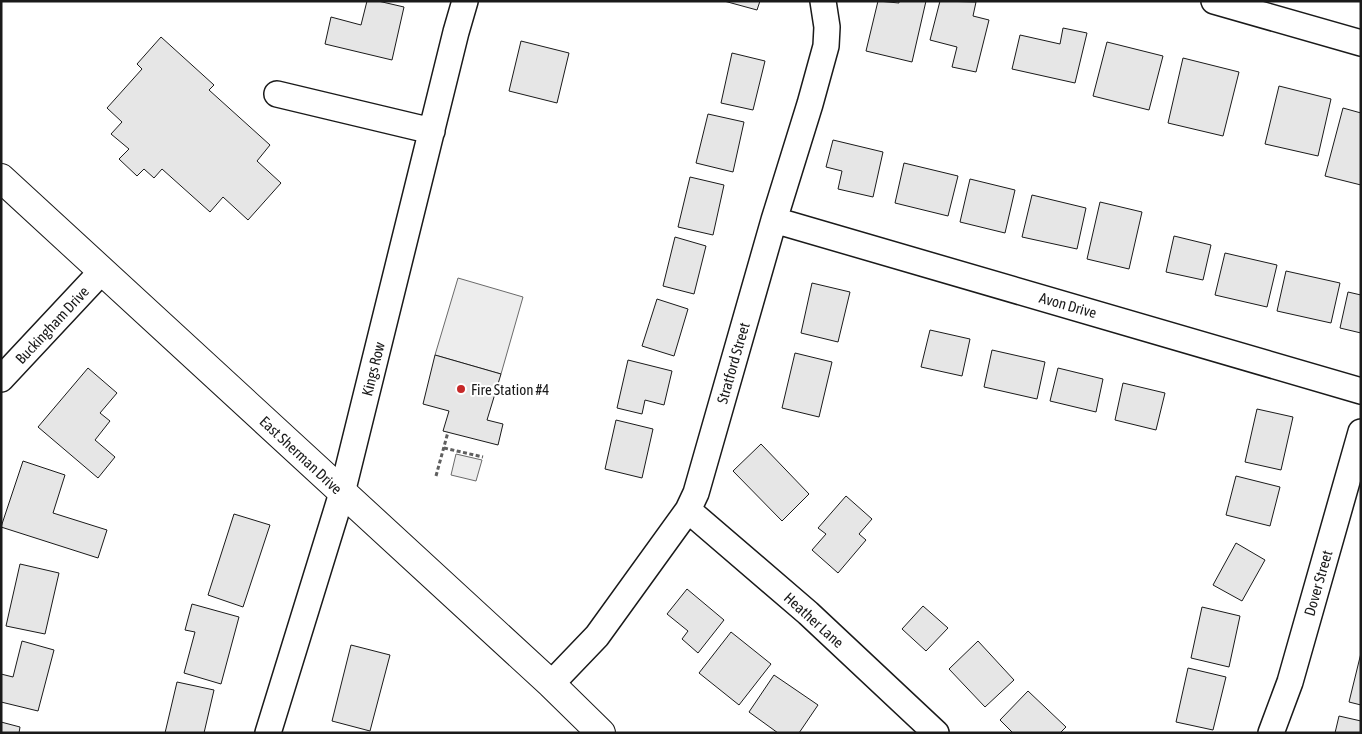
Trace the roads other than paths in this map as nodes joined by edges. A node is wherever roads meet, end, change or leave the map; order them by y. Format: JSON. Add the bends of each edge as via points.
{"nodes":[{"id":1,"x":465,"y":1,"type":"edge"},
{"id":2,"x":823,"y":1,"type":"edge"},
{"id":3,"x":1214,"y":1,"type":"edge"},
{"id":4,"x":1361,"y":44,"type":"edge"},
{"id":5,"x":278,"y":94,"type":"dead end"},
{"id":6,"x":432,"y":131,"type":"junction"},
{"id":7,"x":1,"y":178,"type":"edge"},
{"id":8,"x":774,"y":220,"type":"junction"},
{"id":9,"x":102,"y":271,"type":"junction"},
{"id":10,"x":1,"y":379,"type":"edge"},
{"id":11,"x":1361,"y":391,"type":"edge"},
{"id":12,"x":1361,"y":432,"type":"edge"},
{"id":13,"x":342,"y":493,"type":"junction"},
{"id":14,"x":688,"y":510,"type":"junction"},
{"id":15,"x":551,"y":684,"type":"junction"},
{"id":16,"x":268,"y":733,"type":"edge"},
{"id":17,"x":601,"y":733,"type":"edge"},
{"id":18,"x":936,"y":733,"type":"edge"},
{"id":19,"x":1271,"y":733,"type":"edge"}],
"edges":[{"from":1,"to":6,"type":"street","name":"Kings Row"},
{"from":2,"to":8,"type":"street","name":"Stratford Street","via":[[826,46]]},
{"from":3,"to":4,"type":"street"},
{"from":5,"to":6,"type":"street"},
{"from":6,"to":13,"type":"street","name":"Kings Row"},
{"from":7,"to":9,"type":"main road","name":"East Sherman Drive"},
{"from":8,"to":11,"type":"street","name":"Avon Drive"},
{"from":8,"to":14,"type":"street","name":"Stratford Street","via":[[696,493]]},
{"from":9,"to":10,"type":"street","name":"Buckingham Drive"},
{"from":9,"to":13,"type":"main road","name":"East Sherman Drive"},
{"from":12,"to":19,"type":"street","name":"Dover Street","via":[[1290,682]]},
{"from":13,"to":15,"type":"main road","name":"East Sherman Drive"},
{"from":13,"to":16,"type":"street","name":"Kings Row"},
{"from":14,"to":15,"type":"street","name":"Stratford Street","via":[[597,636]]},
{"from":14,"to":18,"type":"street","name":"Heather Lane","via":[[808,613]]},
{"from":15,"to":17,"type":"main road","name":"East Sherman Drive"}]}
